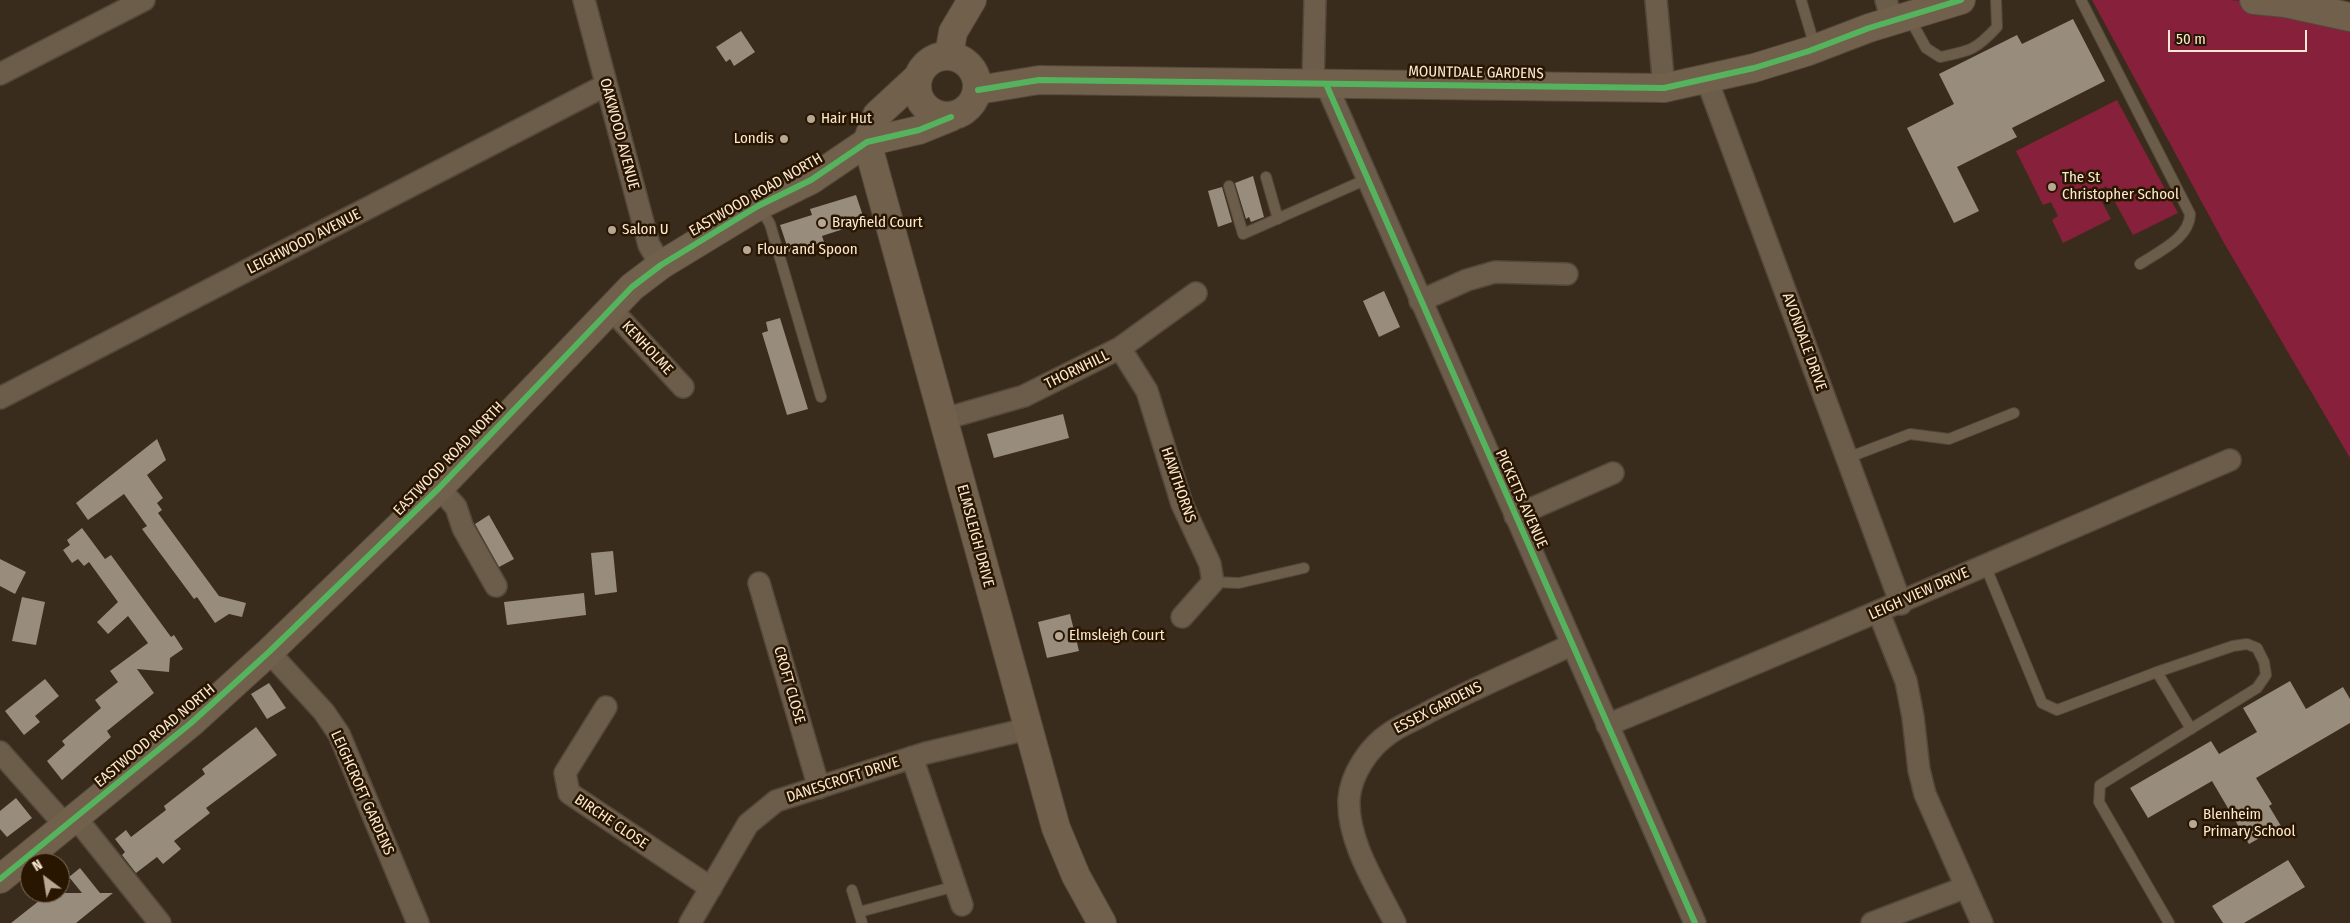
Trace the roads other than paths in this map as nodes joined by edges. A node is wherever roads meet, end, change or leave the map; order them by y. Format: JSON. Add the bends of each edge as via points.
{"nodes":[{"id":1,"x":144,"y":0,"type":"edge"},
{"id":2,"x":584,"y":0,"type":"edge"},
{"id":3,"x":972,"y":0,"type":"edge"},
{"id":4,"x":1315,"y":0,"type":"edge"},
{"id":5,"x":1656,"y":0,"type":"edge"},
{"id":6,"x":1801,"y":0,"type":"edge"},
{"id":7,"x":1961,"y":0,"type":"edge"},
{"id":8,"x":1996,"y":0,"type":"edge"},
{"id":9,"x":2081,"y":0,"type":"edge"},
{"id":10,"x":2254,"y":0,"type":"edge"},
{"id":11,"x":2285,"y":2,"type":"edge"},
{"id":12,"x":1896,"y":12,"type":"edge"},
{"id":13,"x":2350,"y":16,"type":"edge"},
{"id":14,"x":1815,"y":49,"type":"junction"},
{"id":15,"x":948,"y":55,"type":"junction"},
{"id":16,"x":0,"y":74,"type":"edge"},
{"id":17,"x":918,"y":77,"type":"junction"},
{"id":18,"x":1708,"y":80,"type":"junction"},
{"id":19,"x":1320,"y":84,"type":"junction"},
{"id":20,"x":606,"y":85,"type":"junction"},
{"id":21,"x":1664,"y":88,"type":"junction"},
{"id":22,"x":978,"y":90,"type":"junction"},
{"id":23,"x":951,"y":116,"type":"junction"},
{"id":24,"x":866,"y":142,"type":"junction"},
{"id":25,"x":1266,"y":177,"type":"dead end"},
{"id":26,"x":1367,"y":179,"type":"junction"},
{"id":27,"x":1229,"y":186,"type":"dead end"},
{"id":28,"x":758,"y":206,"type":"junction"},
{"id":29,"x":1278,"y":219,"type":"junction"},
{"id":30,"x":2140,"y":264,"type":"dead end"},
{"id":31,"x":661,"y":265,"type":"junction"},
{"id":32,"x":1567,"y":274,"type":"dead end"},
{"id":33,"x":1196,"y":293,"type":"dead end"},
{"id":34,"x":1420,"y":301,"type":"junction"},
{"id":35,"x":611,"y":309,"type":"junction"},
{"id":36,"x":1120,"y":348,"type":"junction"},
{"id":37,"x":683,"y":387,"type":"dead end"},
{"id":38,"x":821,"y":397,"type":"dead end"},
{"id":39,"x":0,"y":398,"type":"edge"},
{"id":40,"x":2014,"y":413,"type":"dead end"},
{"id":41,"x":944,"y":419,"type":"junction"},
{"id":42,"x":1847,"y":458,"type":"junction"},
{"id":43,"x":2230,"y":460,"type":"dead end"},
{"id":44,"x":1613,"y":473,"type":"dead end"},
{"id":45,"x":439,"y":488,"type":"junction"},
{"id":46,"x":1515,"y":516,"type":"junction"},
{"id":47,"x":1985,"y":565,"type":"junction"},
{"id":48,"x":1304,"y":568,"type":"dead end"},
{"id":49,"x":759,"y":582,"type":"dead end"},
{"id":50,"x":1213,"y":582,"type":"junction"},
{"id":51,"x":496,"y":586,"type":"dead end"},
{"id":52,"x":1901,"y":604,"type":"junction"},
{"id":53,"x":1879,"y":613,"type":"junction"},
{"id":54,"x":1182,"y":617,"type":"dead end"},
{"id":55,"x":1572,"y":645,"type":"junction"},
{"id":56,"x":269,"y":652,"type":"junction"},
{"id":57,"x":2157,"y":672,"type":"junction"},
{"id":58,"x":606,"y":706,"type":"dead end"},
{"id":59,"x":1607,"y":725,"type":"junction"},
{"id":60,"x":2191,"y":729,"type":"junction"},
{"id":61,"x":1027,"y":730,"type":"junction"},
{"id":62,"x":0,"y":752,"type":"edge"},
{"id":63,"x":912,"y":757,"type":"junction"},
{"id":64,"x":819,"y":788,"type":"junction"},
{"id":65,"x":71,"y":822,"type":"junction"},
{"id":66,"x":0,"y":879,"type":"edge"},
{"id":67,"x":1966,"y":887,"type":"junction"},
{"id":68,"x":711,"y":888,"type":"junction"},
{"id":69,"x":852,"y":890,"type":"dead end"},
{"id":70,"x":959,"y":895,"type":"joint"},
{"id":71,"x":859,"y":912,"type":"junction"},
{"id":72,"x":160,"y":923,"type":"edge"},
{"id":73,"x":418,"y":923,"type":"edge"},
{"id":74,"x":690,"y":923,"type":"edge"},
{"id":75,"x":862,"y":923,"type":"edge"},
{"id":76,"x":1102,"y":923,"type":"edge"},
{"id":77,"x":1395,"y":923,"type":"edge"},
{"id":78,"x":1694,"y":923,"type":"edge"},
{"id":79,"x":1872,"y":923,"type":"edge"},
{"id":80,"x":1982,"y":923,"type":"edge"},
{"id":81,"x":2169,"y":923,"type":"edge"}],
"edges":[{"from":1,"to":16,"type":"street"},
{"from":2,"to":20,"type":"street","name":"OAKWOOD AVENUE"},
{"from":3,"to":15,"type":"street","via":[[953,32]]},
{"from":4,"to":19,"type":"street"},
{"from":5,"to":21,"type":"street"},
{"from":6,"to":14,"type":"lane"},
{"from":7,"to":12,"type":"street","name":"MOUNTDALE GARDENS"},
{"from":8,"to":12,"type":"lane","via":[[1997,27],[1983,43],[1970,50],[1940,57],[1926,48]]},
{"from":9,"to":30,"type":"lane","via":[[2190,214],[2184,233]]},
{"from":10,"to":11,"type":"street"},
{"from":11,"to":13,"type":"street"},
{"from":12,"to":14,"type":"street","name":"MOUNTDALE GARDENS"},
{"from":14,"to":18,"type":"street","name":"MOUNTDALE GARDENS"},
{"from":15,"to":17,"type":"street","via":[[930,61]]},
{"from":15,"to":22,"type":"street","via":[[967,62],[978,80]]},
{"from":17,"to":23,"type":"street","via":[[918,92],[924,106],[936,114]]},
{"from":17,"to":24,"type":"street","via":[[877,115]]},
{"from":18,"to":21,"type":"street","name":"MOUNTDALE GARDENS"},
{"from":18,"to":42,"type":"street","name":"AVONDALE DRIVE"},
{"from":19,"to":21,"type":"street","name":"MOUNTDALE GARDENS"},
{"from":19,"to":22,"type":"street","name":"MOUNTDALE GARDENS","via":[[1039,80]]},
{"from":19,"to":26,"type":"street","name":"PICKETTS AVENUE"},
{"from":20,"to":31,"type":"street","name":"OAKWOOD AVENUE","via":[[648,245]]},
{"from":20,"to":39,"type":"street","name":"LEIGHWOOD AVENUE"},
{"from":22,"to":23,"type":"street","via":[[969,108]]},
{"from":23,"to":24,"type":"street","name":"EASTWOOD ROAD NORTH","via":[[919,130]]},
{"from":24,"to":28,"type":"street","name":"EASTWOOD ROAD NORTH","via":[[811,180]]},
{"from":24,"to":41,"type":"street","name":"ELMSLEIGH DRIVE"},
{"from":25,"to":29,"type":"lane"},
{"from":26,"to":29,"type":"lane"},
{"from":26,"to":34,"type":"street","name":"PICKETTS AVENUE"},
{"from":27,"to":29,"type":"lane","via":[[1243,234]]},
{"from":28,"to":31,"type":"street","name":"EASTWOOD ROAD NORTH"},
{"from":28,"to":38,"type":"lane","via":[[770,224]]},
{"from":31,"to":35,"type":"street","name":"EASTWOOD ROAD NORTH","via":[[632,287]]},
{"from":32,"to":34,"type":"street","via":[[1494,272]]},
{"from":33,"to":36,"type":"street","name":"THORNHILL"},
{"from":34,"to":46,"type":"street","name":"PICKETTS AVENUE"},
{"from":35,"to":37,"type":"street","name":"KENHOLME"},
{"from":35,"to":45,"type":"street","name":"EASTWOOD ROAD NORTH"},
{"from":36,"to":41,"type":"street","name":"THORNHILL","via":[[1024,396]]},
{"from":36,"to":50,"type":"street","name":"HAWTHORNS","via":[[1147,391],[1182,504],[1210,564]]},
{"from":40,"to":42,"type":"lane","via":[[1949,439],[1910,434]]},
{"from":41,"to":61,"type":"street","name":"ELMSLEIGH DRIVE"},
{"from":42,"to":52,"type":"street","name":"AVONDALE DRIVE"},
{"from":43,"to":47,"type":"street","name":"LEIGH VIEW DRIVE"},
{"from":44,"to":46,"type":"street"},
{"from":45,"to":51,"type":"street","via":[[456,507],[463,528]]},
{"from":45,"to":56,"type":"street","name":"EASTWOOD ROAD NORTH"},
{"from":46,"to":55,"type":"street","name":"PICKETTS AVENUE"},
{"from":47,"to":52,"type":"street","name":"LEIGH VIEW DRIVE"},
{"from":47,"to":57,"type":"lane","via":[[2042,703],[2057,710]]},
{"from":48,"to":50,"type":"lane","via":[[1239,583]]},
{"from":49,"to":64,"type":"street","name":"CROFT CLOSE"},
{"from":50,"to":54,"type":"street"},
{"from":52,"to":53,"type":"street","name":"LEIGH VIEW DRIVE"},
{"from":53,"to":59,"type":"street","name":"LEIGH VIEW DRIVE"},
{"from":53,"to":67,"type":"street","via":[[1906,681],[1925,794]]},
{"from":55,"to":59,"type":"street","name":"PICKETTS AVENUE"},
{"from":55,"to":77,"type":"street","name":"ESSEX GARDENS","via":[[1438,707],[1389,734],[1368,754],[1353,780],[1349,800],[1351,820],[1360,849]]},
{"from":56,"to":65,"type":"street","name":"EASTWOOD ROAD NORTH","via":[[210,707]]},
{"from":56,"to":73,"type":"street","name":"LEIGHCROFT GARDENS","via":[[324,712],[339,734]]},
{"from":57,"to":60,"type":"lane"},
{"from":57,"to":60,"type":"lane","via":[[2233,646],[2247,644],[2256,648],[2264,662],[2266,675],[2257,688]]},
{"from":58,"to":68,"type":"street","name":"BIRCHE CLOSE","via":[[565,773],[569,794]]},
{"from":59,"to":78,"type":"street","name":"PICKETTS AVENUE"},
{"from":60,"to":81,"type":"lane","via":[[2100,786],[2099,802]]},
{"from":61,"to":63,"type":"street","name":"DANESCROFT DRIVE"},
{"from":61,"to":76,"type":"street","name":"ELMSLEIGH DRIVE","via":[[1056,828],[1076,876]]},
{"from":62,"to":65,"type":"street"},
{"from":63,"to":64,"type":"street","name":"DANESCROFT DRIVE"},
{"from":63,"to":70,"type":"street"},
{"from":64,"to":68,"type":"street","name":"DANESCROFT DRIVE","via":[[776,802],[748,824]]},
{"from":65,"to":66,"type":"street","name":"EASTWOOD ROAD NORTH"},
{"from":65,"to":72,"type":"street"},
{"from":67,"to":79,"type":"street"},
{"from":67,"to":80,"type":"street"},
{"from":68,"to":74,"type":"street","name":"DANESCROFT DRIVE"},
{"from":69,"to":71,"type":"lane"},
{"from":70,"to":71,"type":"lane"},
{"from":71,"to":75,"type":"lane"}]}
